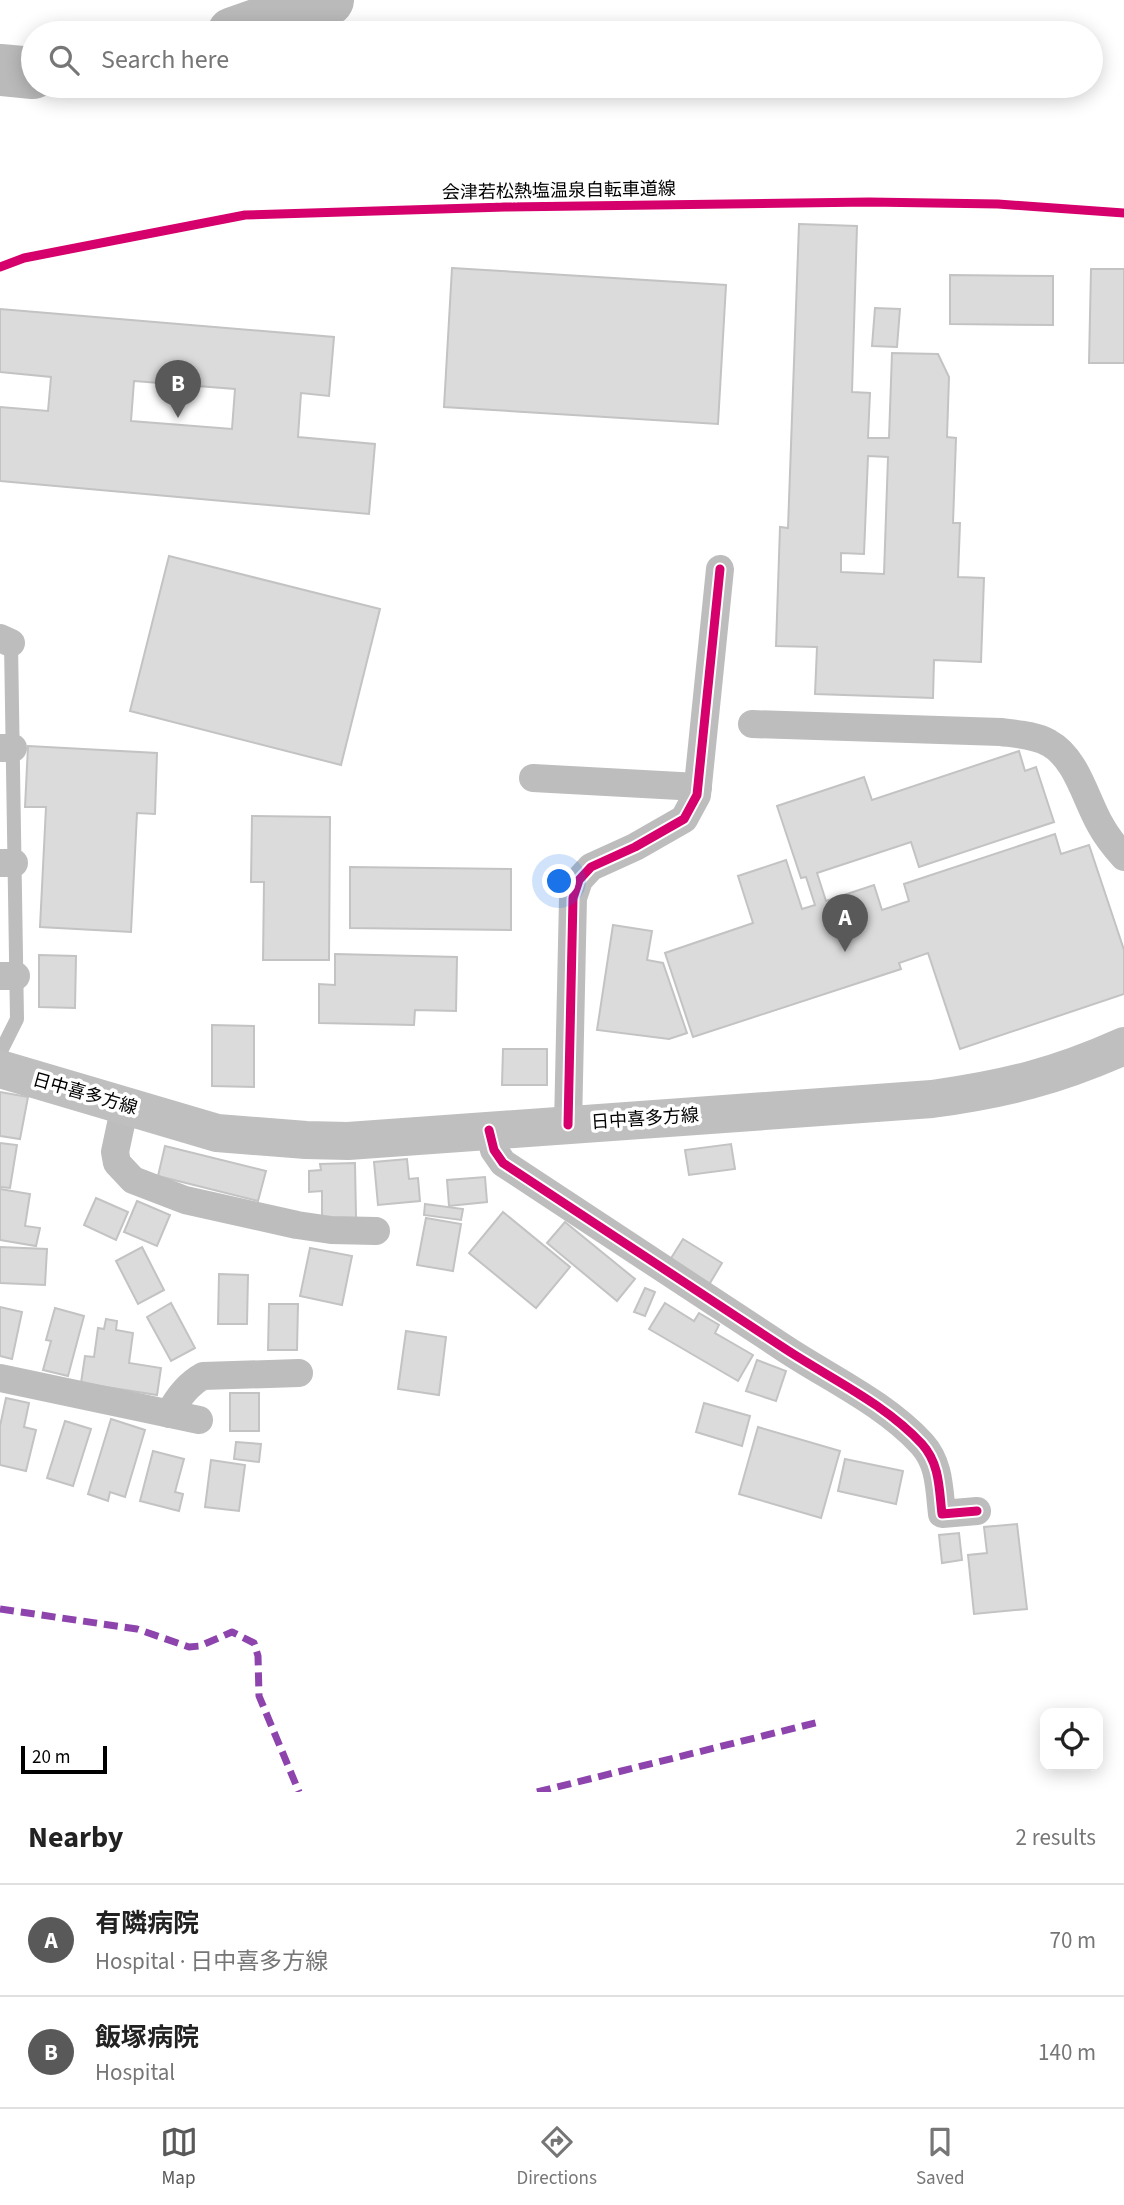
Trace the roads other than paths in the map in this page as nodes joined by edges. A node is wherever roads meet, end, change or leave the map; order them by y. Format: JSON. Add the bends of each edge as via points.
{"nodes":[{"id":1,"x":720,"y":569,"type":"dead end"},
{"id":2,"x":6,"y":640,"type":"edge"},
{"id":3,"x":752,"y":724,"type":"dead end"},
{"id":4,"x":6,"y":748,"type":"edge"},
{"id":5,"x":533,"y":778,"type":"dead end"},
{"id":6,"x":698,"y":787,"type":"junction"},
{"id":7,"x":1124,"y":857,"type":"edge"},
{"id":8,"x":7,"y":863,"type":"edge"},
{"id":9,"x":8,"y":976,"type":"edge"},
{"id":10,"x":1124,"y":1046,"type":"edge"},
{"id":11,"x":0,"y":1053,"type":"edge"},
{"id":12,"x":0,"y":1069,"type":"edge"},
{"id":13,"x":125,"y":1105,"type":"junction"},
{"id":14,"x":568,"y":1125,"type":"junction"},
{"id":15,"x":489,"y":1130,"type":"junction"},
{"id":16,"x":376,"y":1231,"type":"dead end"},
{"id":17,"x":299,"y":1373,"type":"dead end"},
{"id":18,"x":0,"y":1378,"type":"edge"},
{"id":19,"x":169,"y":1414,"type":"junction"},
{"id":20,"x":199,"y":1420,"type":"dead end"},
{"id":21,"x":977,"y":1511,"type":"dead end"}],
"edges":[{"from":1,"to":6,"type":"street"},
{"from":2,"to":4,"type":"lane"},
{"from":3,"to":7,"type":"street","via":[[1001,732],[1049,743],[1064,755],[1100,825]]},
{"from":4,"to":8,"type":"lane"},
{"from":5,"to":6,"type":"street"},
{"from":6,"to":14,"type":"street","via":[[684,819],[591,867],[579,880],[573,898]]},
{"from":8,"to":9,"type":"lane"},
{"from":9,"to":11,"type":"lane","via":[[16,1019]]},
{"from":10,"to":14,"type":"main road","name":"日中喜多方線","via":[[1058,1073],[982,1093]]},
{"from":12,"to":13,"type":"main road","name":"日中喜多方線"},
{"from":13,"to":15,"type":"main road","name":"日中喜多方線","via":[[217,1133],[306,1140]]},
{"from":13,"to":16,"type":"street","via":[[115,1152],[117,1163],[133,1180],[185,1200],[285,1223]]},
{"from":14,"to":15,"type":"main road","name":"日中喜多方線"},
{"from":15,"to":21,"type":"street","via":[[503,1163],[884,1410],[933,1460],[942,1514]]},
{"from":17,"to":19,"type":"street","via":[[204,1376],[194,1381]]},
{"from":18,"to":19,"type":"street"},
{"from":19,"to":20,"type":"street"}]}
